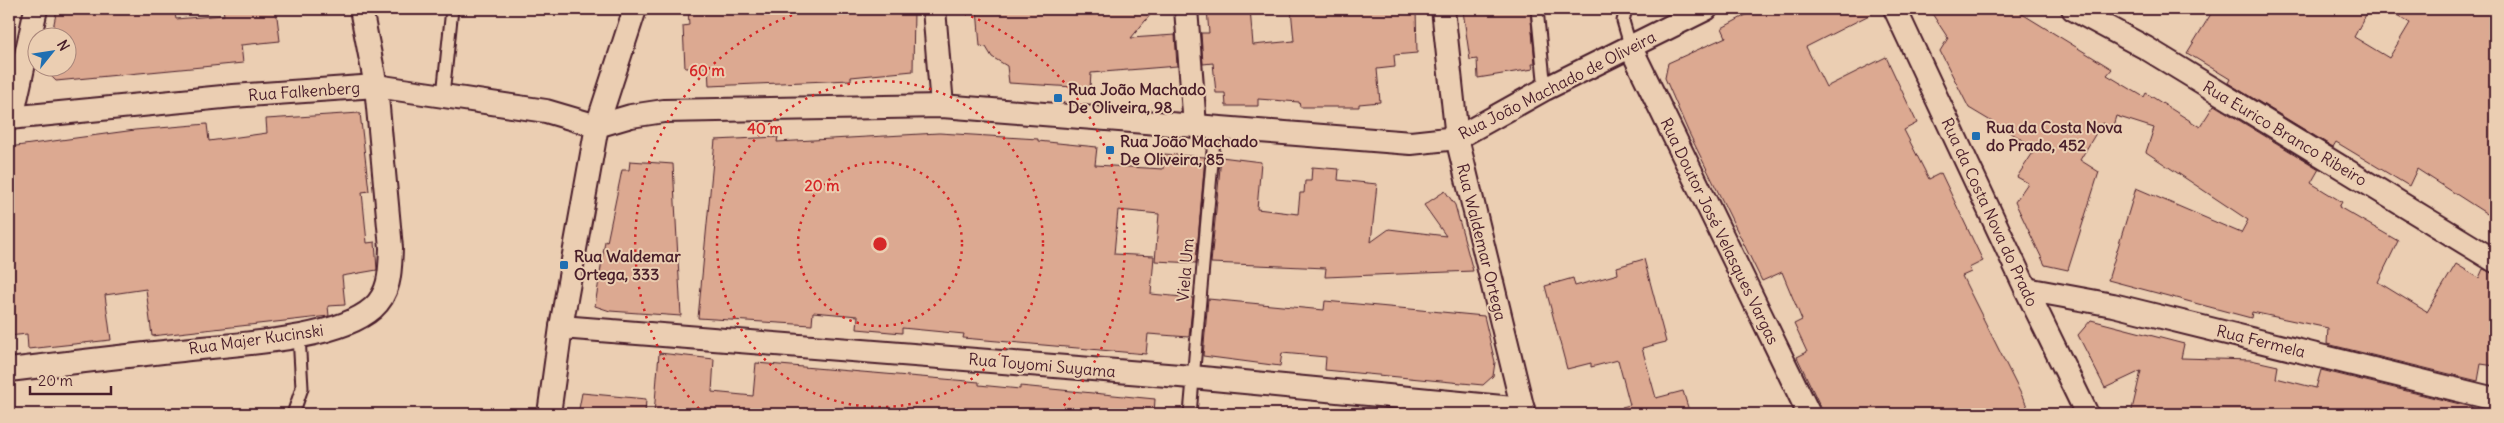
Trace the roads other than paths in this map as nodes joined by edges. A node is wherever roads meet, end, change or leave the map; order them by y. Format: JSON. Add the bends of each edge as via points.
{"nodes":[{"id":1,"x":36,"y":9,"type":"edge"},
{"id":2,"x":361,"y":9,"type":"edge"},
{"id":3,"x":452,"y":9,"type":"edge"},
{"id":4,"x":635,"y":9,"type":"edge"},
{"id":5,"x":934,"y":9,"type":"edge"},
{"id":6,"x":1186,"y":9,"type":"edge"},
{"id":7,"x":1443,"y":9,"type":"edge"},
{"id":8,"x":1537,"y":9,"type":"edge"},
{"id":9,"x":1626,"y":9,"type":"edge"},
{"id":10,"x":1706,"y":9,"type":"edge"},
{"id":11,"x":1895,"y":9,"type":"edge"},
{"id":12,"x":2073,"y":9,"type":"edge"},
{"id":13,"x":1631,"y":48,"type":"junction"},
{"id":14,"x":376,"y":86,"type":"junction"},
{"id":15,"x":1545,"y":89,"type":"junction"},
{"id":16,"x":443,"y":95,"type":"junction"},
{"id":17,"x":942,"y":106,"type":"junction"},
{"id":18,"x":10,"y":118,"type":"edge"},
{"id":19,"x":597,"y":126,"type":"junction"},
{"id":20,"x":1205,"y":127,"type":"junction"},
{"id":21,"x":1457,"y":138,"type":"junction"},
{"id":22,"x":2495,"y":261,"type":"edge"},
{"id":23,"x":2026,"y":290,"type":"junction"},
{"id":24,"x":561,"y":327,"type":"junction"},
{"id":25,"x":299,"y":336,"type":"junction"},
{"id":26,"x":9,"y":370,"type":"edge"},
{"id":27,"x":1192,"y":377,"type":"junction"},
{"id":28,"x":2495,"y":399,"type":"edge"},
{"id":29,"x":1523,"y":411,"type":"edge"},
{"id":30,"x":293,"y":414,"type":"edge"},
{"id":31,"x":550,"y":414,"type":"edge"},
{"id":32,"x":1190,"y":414,"type":"edge"},
{"id":33,"x":1810,"y":414,"type":"edge"},
{"id":34,"x":2087,"y":414,"type":"edge"}],
"edges":[{"from":1,"to":18,"type":"street"},
{"from":2,"to":14,"type":"street","name":"Rua Majer Kucinski"},
{"from":3,"to":16,"type":"lane"},
{"from":4,"to":19,"type":"street"},
{"from":5,"to":17,"type":"street"},
{"from":6,"to":20,"type":"street"},
{"from":7,"to":21,"type":"street","name":"Rua Waldemar Ortega"},
{"from":8,"to":15,"type":"lane"},
{"from":9,"to":13,"type":"lane","via":[[1623,21]]},
{"from":10,"to":13,"type":"street","name":"Rua João Machado de Oliveira"},
{"from":11,"to":23,"type":"street","name":"Rua da Costa Nova do Prado"},
{"from":12,"to":22,"type":"street","name":"Rua Eurico Branco Ribeiro","via":[[2146,48]]},
{"from":13,"to":15,"type":"street","name":"Rua João Machado de Oliveira"},
{"from":13,"to":33,"type":"street","name":"Rua Doutor José Velasques Vargas"},
{"from":14,"to":16,"type":"street","name":"Rua Falkenberg"},
{"from":14,"to":18,"type":"street","name":"Rua Falkenberg","via":[[243,95]]},
{"from":14,"to":25,"type":"street","name":"Rua Majer Kucinski","via":[[391,248],[385,293],[373,308],[351,321]]},
{"from":15,"to":21,"type":"street","name":"Rua João Machado de Oliveira"},
{"from":16,"to":19,"type":"street","name":"Rua Falkenberg","via":[[546,111]]},
{"from":17,"to":19,"type":"street","name":"Rua João Machado de Oliveira","via":[[664,111]]},
{"from":17,"to":20,"type":"street","name":"Rua João Machado de Oliveira"},
{"from":19,"to":24,"type":"street"},
{"from":20,"to":21,"type":"street","name":"Rua João Machado de Oliveira","via":[[1411,144]]},
{"from":20,"to":27,"type":"lane","name":"Viela Um"},
{"from":21,"to":29,"type":"street","name":"Rua Waldemar Ortega"},
{"from":23,"to":28,"type":"street","name":"Rua Fermela","via":[[2113,305]]},
{"from":23,"to":34,"type":"street","name":"Rua da Costa Nova do Prado"},
{"from":24,"to":27,"type":"street","name":"Rua Toyomi Suyama"},
{"from":24,"to":31,"type":"street"},
{"from":25,"to":26,"type":"street","name":"Rua Majer Kucinski"},
{"from":25,"to":30,"type":"lane","via":[[302,388]]},
{"from":27,"to":29,"type":"street","name":"Rua Toyomi Suyama"},
{"from":27,"to":32,"type":"lane","name":"Viela Um"}]}
